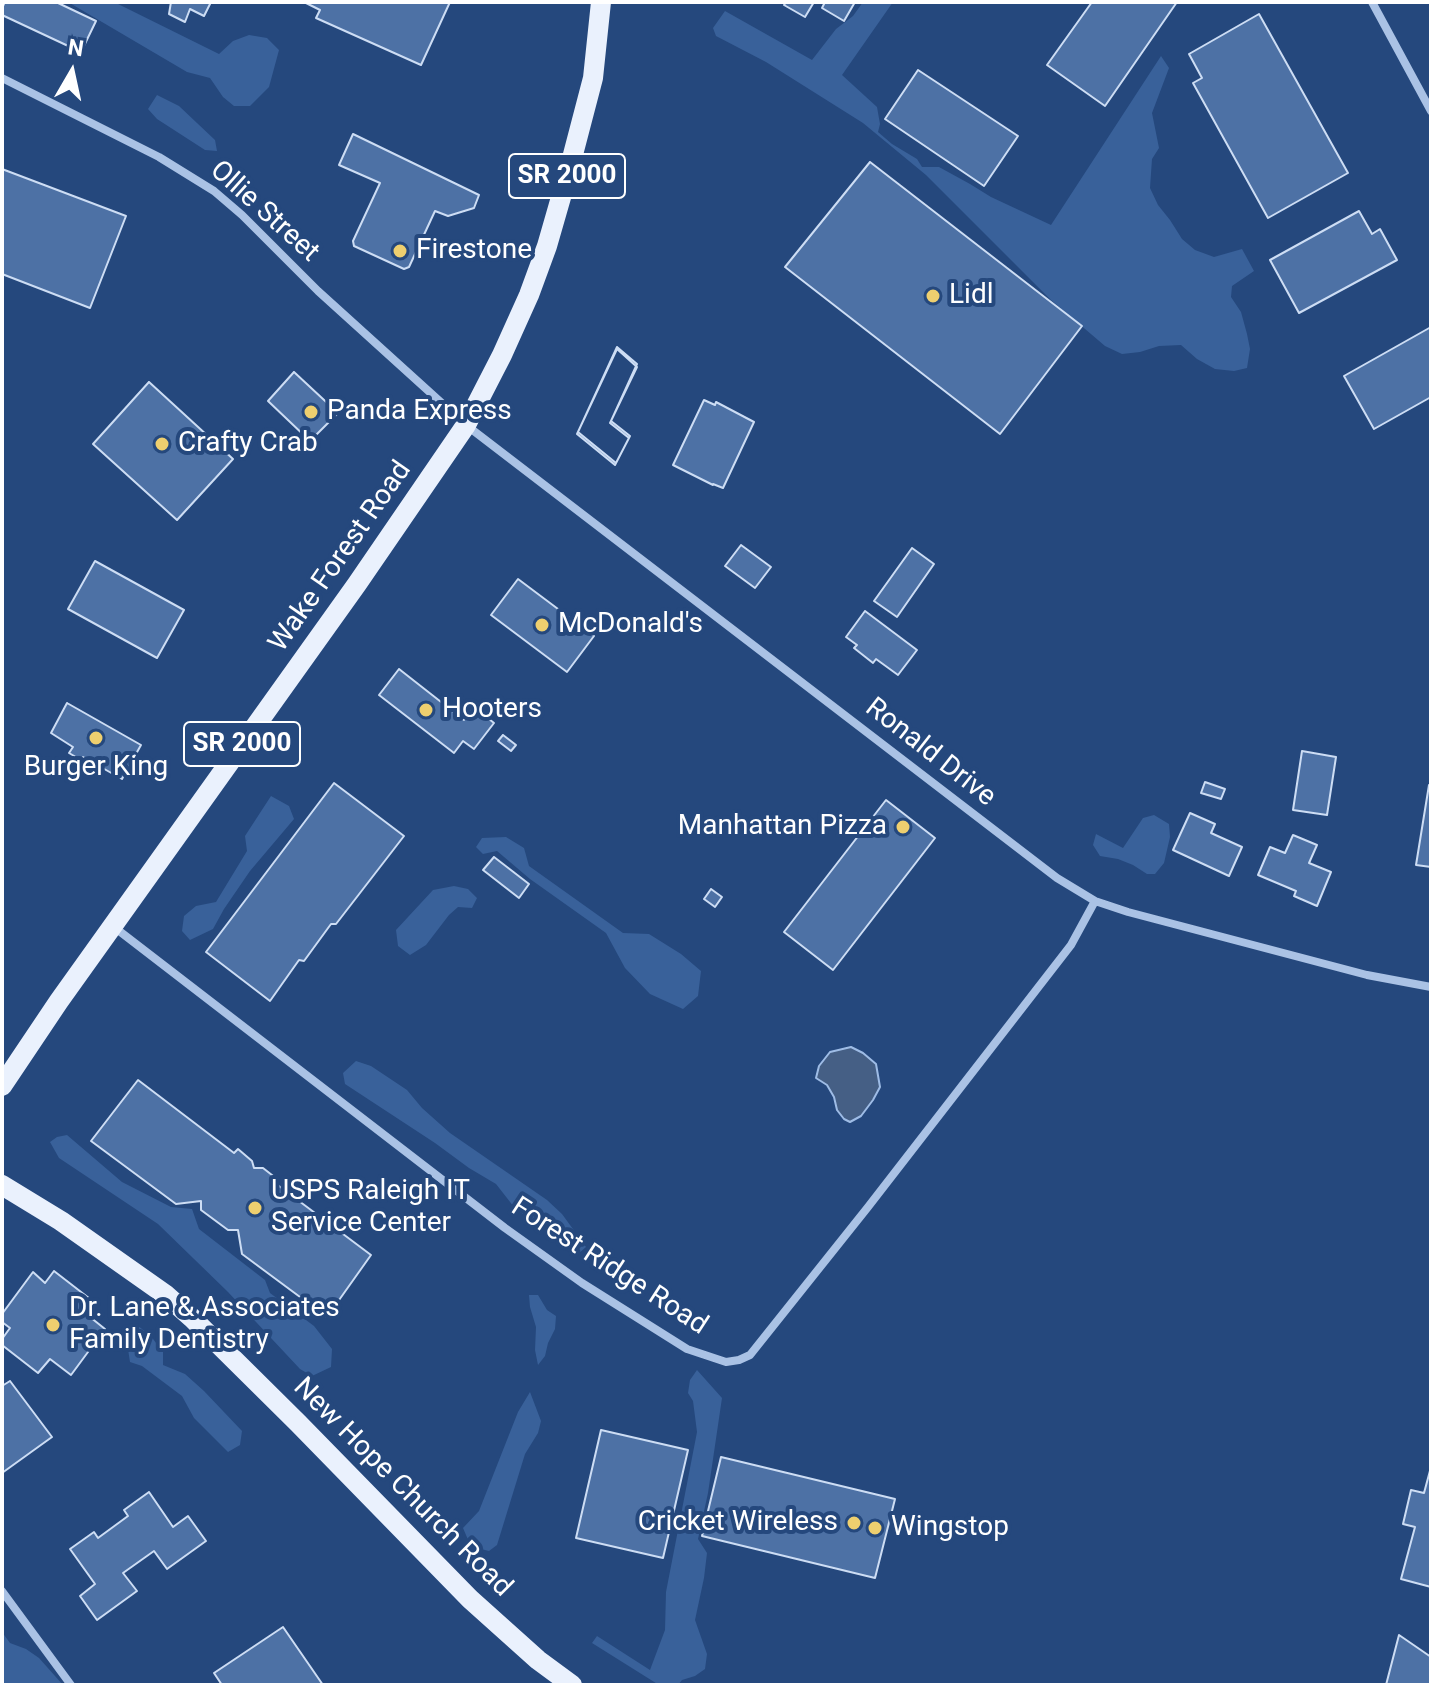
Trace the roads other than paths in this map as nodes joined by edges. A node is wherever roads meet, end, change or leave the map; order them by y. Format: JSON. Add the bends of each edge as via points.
{"nodes":[{"id":1,"x":601,"y":2,"type":"edge"},
{"id":2,"x":1372,"y":2,"type":"edge"},
{"id":3,"x":2,"y":78,"type":"edge"},
{"id":4,"x":1431,"y":111,"type":"edge"},
{"id":5,"x":466,"y":425,"type":"junction"},
{"id":6,"x":1095,"y":901,"type":"junction"},
{"id":7,"x":113,"y":927,"type":"junction"},
{"id":8,"x":1431,"y":987,"type":"edge"},
{"id":9,"x":2,"y":1086,"type":"edge"},
{"id":10,"x":2,"y":1185,"type":"edge"},
{"id":11,"x":2,"y":1591,"type":"edge"},
{"id":12,"x":71,"y":1685,"type":"edge"},
{"id":13,"x":572,"y":1685,"type":"edge"}],
"edges":[{"from":1,"to":5,"type":"main road","name":"Wake Forest Road","number":"SR 2000","via":[[593,78],[547,246]]},
{"from":2,"to":4,"type":"street"},
{"from":3,"to":5,"type":"street","name":"Ollie Street","via":[[159,157],[214,191]]},
{"from":5,"to":6,"type":"street","name":"Ronald Drive","via":[[1045,869]]},
{"from":5,"to":7,"type":"main road","name":"Wake Forest Road","number":"SR 2000"},
{"from":6,"to":7,"type":"street","name":"Forest Ridge Road","via":[[1071,945],[750,1355],[726,1362],[687,1349],[582,1283]]},
{"from":6,"to":8,"type":"street","name":"Ronald Drive","via":[[1367,975]]},
{"from":7,"to":9,"type":"main road","name":"Wake Forest Road","number":"SR 2000"},
{"from":10,"to":13,"type":"main road","name":"New Hope Church Road","via":[[175,1303],[470,1599]]},
{"from":11,"to":12,"type":"street"}]}
